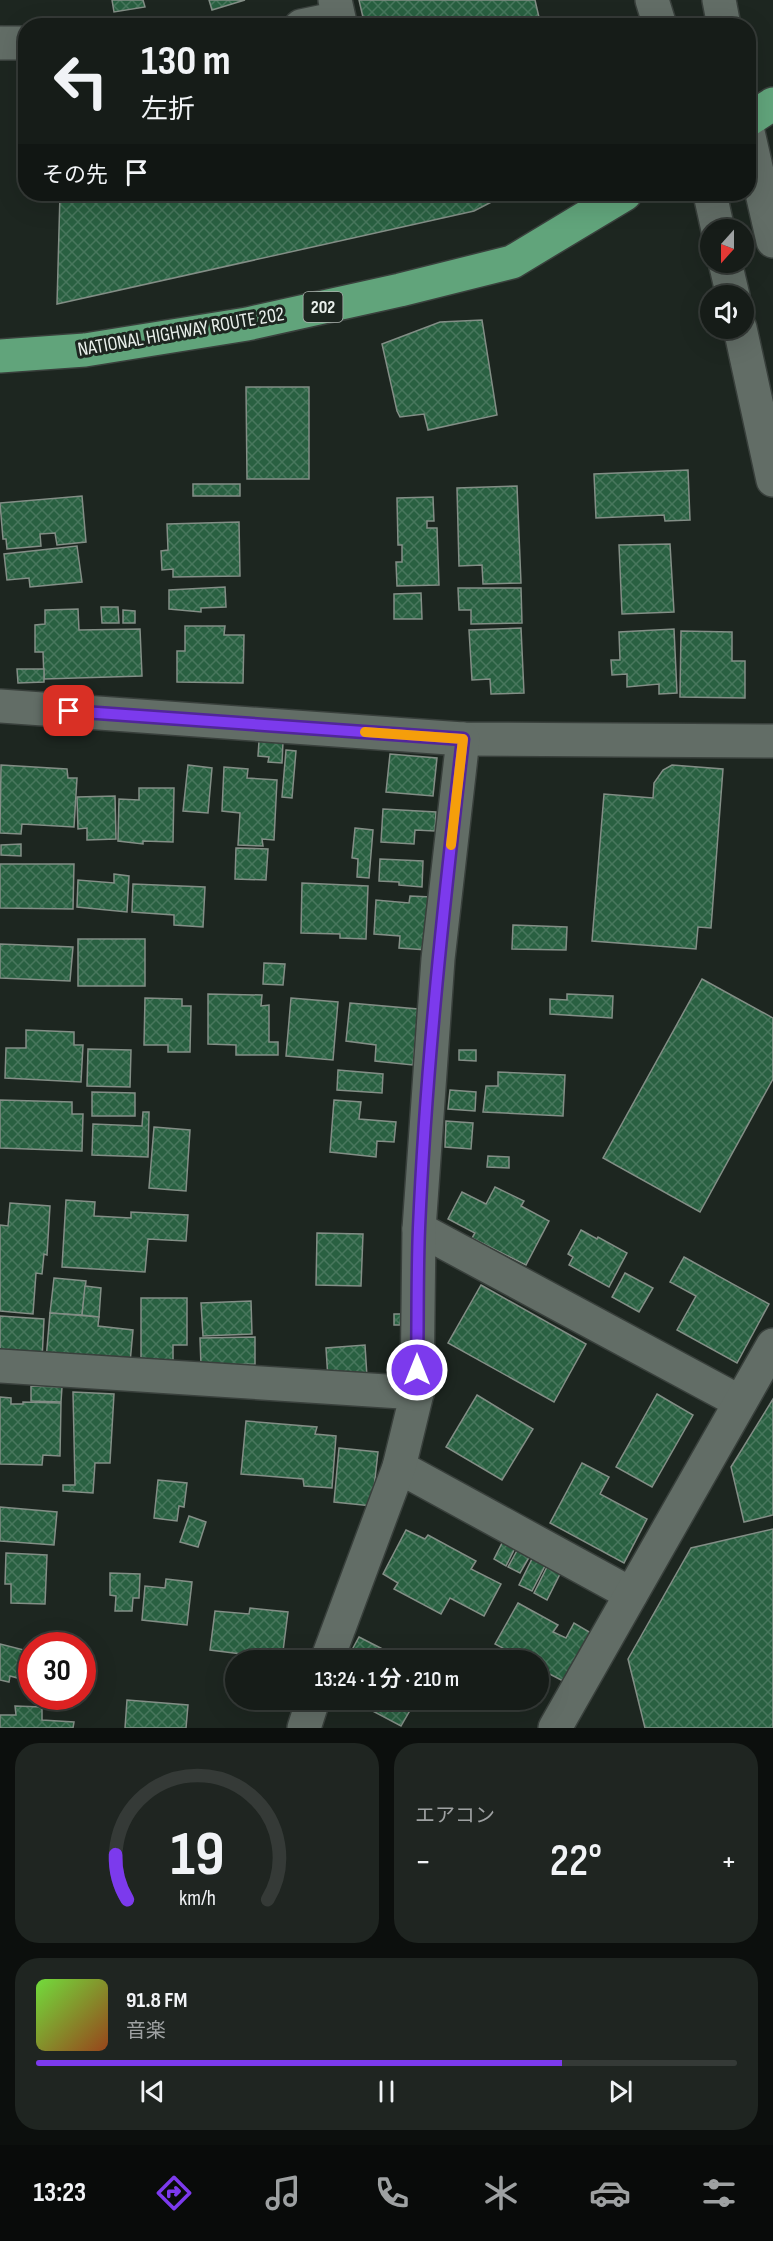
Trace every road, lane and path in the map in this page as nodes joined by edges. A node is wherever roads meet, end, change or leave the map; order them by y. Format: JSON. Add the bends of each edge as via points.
{"nodes":[{"id":1,"x":335,"y":0,"type":"edge"},
{"id":2,"x":652,"y":0,"type":"edge"},
{"id":3,"x":718,"y":0,"type":"edge"},
{"id":4,"x":339,"y":18,"type":"edge"},
{"id":5,"x":658,"y":18,"type":"edge"},
{"id":6,"x":722,"y":18,"type":"edge"},
{"id":7,"x":0,"y":43,"type":"edge"},
{"id":8,"x":18,"y":43,"type":"edge"},
{"id":9,"x":773,"y":104,"type":"edge"},
{"id":10,"x":756,"y":115,"type":"edge"},
{"id":11,"x":756,"y":167,"type":"edge"},
{"id":12,"x":613,"y":201,"type":"edge"},
{"id":13,"x":712,"y":201,"type":"edge"},
{"id":14,"x":716,"y":219,"type":"edge"},
{"id":15,"x":773,"y":242,"type":"edge"},
{"id":16,"x":742,"y":339,"type":"edge"},
{"id":17,"x":0,"y":356,"type":"edge"},
{"id":18,"x":773,"y":480,"type":"edge"},
{"id":19,"x":0,"y":706,"type":"edge"},
{"id":20,"x":463,"y":739,"type":"junction"},
{"id":21,"x":773,"y":741,"type":"edge"},
{"id":22,"x":419,"y":1229,"type":"junction"},
{"id":23,"x":773,"y":1345,"type":"edge"},
{"id":24,"x":0,"y":1366,"type":"edge"},
{"id":25,"x":417,"y":1393,"type":"junction"},
{"id":26,"x":740,"y":1402,"type":"junction"},
{"id":27,"x":399,"y":1467,"type":"junction"},
{"id":28,"x":632,"y":1594,"type":"junction"},
{"id":29,"x":331,"y":1650,"type":"edge"},
{"id":30,"x":310,"y":1710,"type":"edge"},
{"id":31,"x":304,"y":1728,"type":"edge"},
{"id":32,"x":555,"y":1728,"type":"edge"}],
"edges":[{"from":1,"to":4,"type":"street"},
{"from":2,"to":5,"type":"street"},
{"from":3,"to":6,"type":"street"},
{"from":7,"to":8,"type":"street"},
{"from":9,"to":10,"type":"highway"},
{"from":11,"to":15,"type":"street"},
{"from":12,"to":17,"type":"highway","name":"NATIONAL HIGHWAY ROUTE 202","number":"202","via":[[512,262],[247,324],[85,350]]},
{"from":13,"to":14,"type":"street"},
{"from":16,"to":18,"type":"street"},
{"from":19,"to":20,"type":"street"},
{"from":20,"to":21,"type":"street"},
{"from":20,"to":22,"type":"street","via":[[438,959]]},
{"from":22,"to":25,"type":"street"},
{"from":22,"to":26,"type":"street"},
{"from":23,"to":26,"type":"street"},
{"from":24,"to":25,"type":"street"},
{"from":25,"to":27,"type":"street"},
{"from":26,"to":28,"type":"street"},
{"from":27,"to":28,"type":"street"},
{"from":27,"to":29,"type":"street"},
{"from":28,"to":32,"type":"street"},
{"from":30,"to":31,"type":"street"}]}
